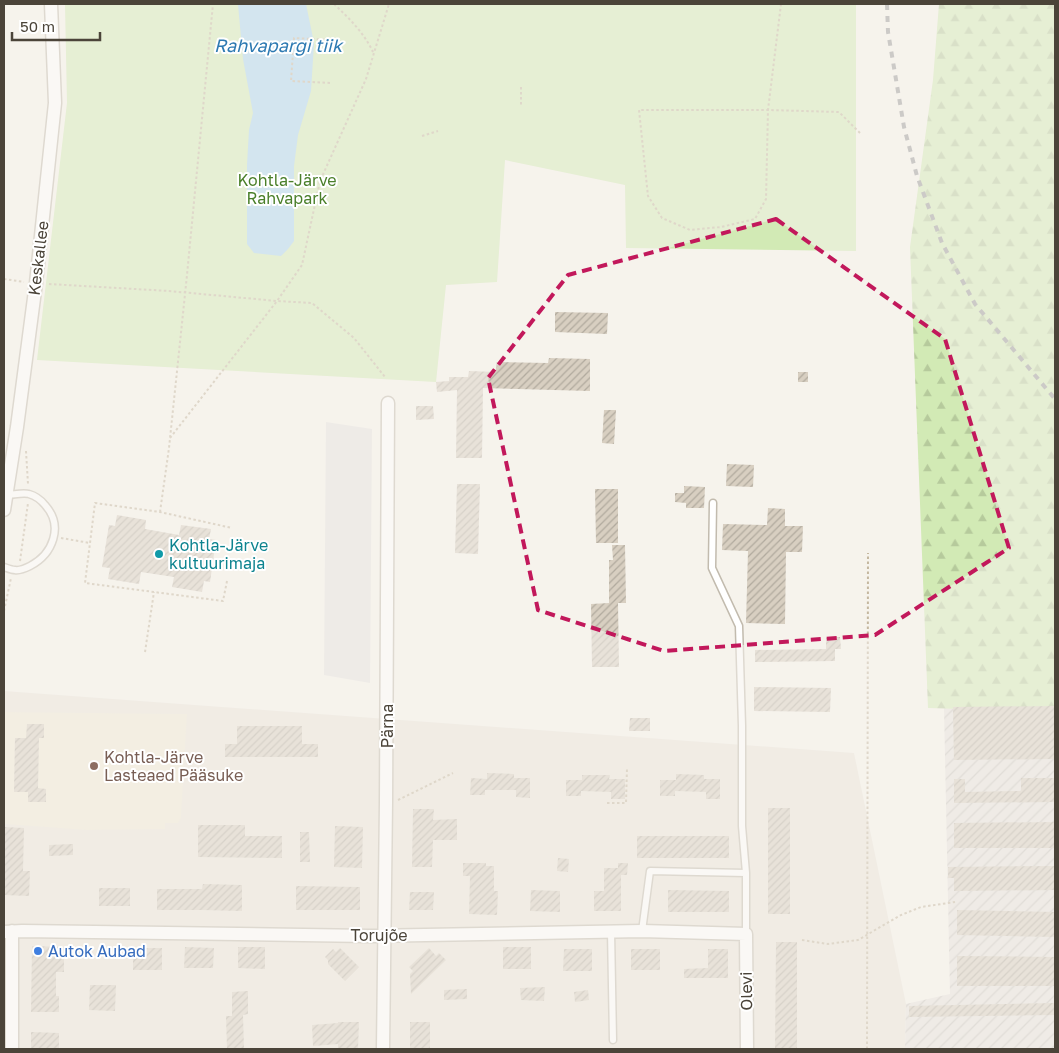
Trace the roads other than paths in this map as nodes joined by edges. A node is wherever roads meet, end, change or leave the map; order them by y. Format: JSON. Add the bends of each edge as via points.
{"nodes":[{"id":1,"x":51,"y":4,"type":"edge"},
{"id":2,"x":388,"y":403,"type":"dead end"},
{"id":3,"x":5,"y":496,"type":"edge"},
{"id":4,"x":713,"y":503,"type":"dead end"},
{"id":5,"x":4,"y":510,"type":"edge"},
{"id":6,"x":4,"y":567,"type":"edge"},
{"id":7,"x":746,"y":873,"type":"junction"},
{"id":8,"x":7,"y":930,"type":"edge"},
{"id":9,"x":611,"y":931,"type":"junction"},
{"id":10,"x":642,"y":931,"type":"junction"},
{"id":11,"x":746,"y":934,"type":"junction"},
{"id":12,"x":384,"y":935,"type":"junction"},
{"id":13,"x":613,"y":1040,"type":"dead end"},
{"id":14,"x":12,"y":1049,"type":"edge"},
{"id":15,"x":383,"y":1049,"type":"edge"},
{"id":16,"x":747,"y":1049,"type":"edge"}],
"edges":[{"from":1,"to":3,"type":"street","name":"Keskallee","via":[[55,103],[36,283]]},
{"from":2,"to":12,"type":"street","name":"Pärna"},
{"from":3,"to":5,"type":"street","name":"Keskallee"},
{"from":3,"to":6,"type":"lane","via":[[28,493],[39,499],[52,517],[54,537],[48,552],[38,562],[15,570]]},
{"from":4,"to":7,"type":"lane","via":[[712,568],[739,626],[742,826]]},
{"from":7,"to":10,"type":"lane","via":[[650,871]]},
{"from":7,"to":11,"type":"lane"},
{"from":8,"to":12,"type":"street","name":"Torujõe"},
{"from":8,"to":14,"type":"street"},
{"from":9,"to":10,"type":"street","name":"Torujõe"},
{"from":9,"to":12,"type":"street","name":"Torujõe"},
{"from":9,"to":13,"type":"lane"},
{"from":10,"to":11,"type":"street","name":"Torujõe"},
{"from":11,"to":16,"type":"street","name":"Olevi"},
{"from":12,"to":15,"type":"street","name":"Pärna"}]}
